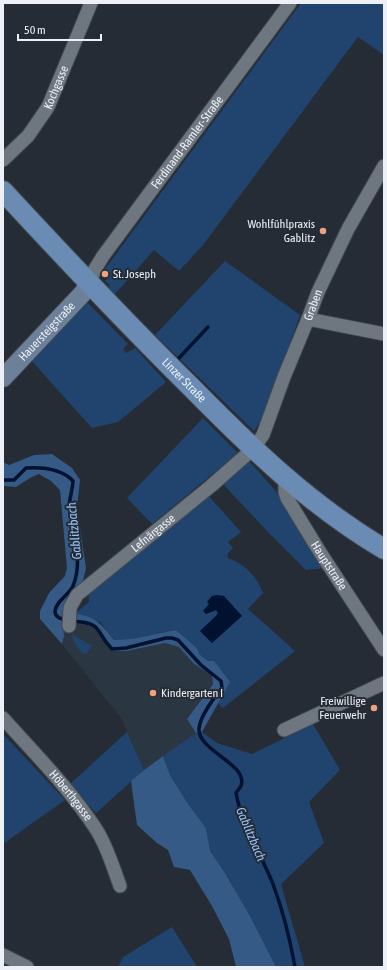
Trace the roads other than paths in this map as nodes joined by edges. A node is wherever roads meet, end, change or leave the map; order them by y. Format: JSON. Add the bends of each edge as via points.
{"nodes":[{"id":1,"x":91,"y":3,"type":"edge"},
{"id":2,"x":290,"y":3,"type":"edge"},
{"id":3,"x":3,"y":160,"type":"edge"},
{"id":4,"x":384,"y":166,"type":"edge"},
{"id":5,"x":3,"y":191,"type":"edge"},
{"id":6,"x":89,"y":284,"type":"junction"},
{"id":7,"x":308,"y":319,"type":"junction"},
{"id":8,"x":384,"y":334,"type":"edge"},
{"id":9,"x":3,"y":378,"type":"edge"},
{"id":10,"x":253,"y":449,"type":"junction"},
{"id":11,"x":285,"y":478,"type":"junction"},
{"id":12,"x":384,"y":549,"type":"edge"},
{"id":13,"x":69,"y":620,"type":"dead end"},
{"id":14,"x":384,"y":650,"type":"edge"},
{"id":15,"x":384,"y":684,"type":"edge"},
{"id":16,"x":3,"y":718,"type":"edge"},
{"id":17,"x":284,"y":730,"type":"dead end"},
{"id":18,"x":120,"y":886,"type":"dead end"},
{"id":19,"x":3,"y":955,"type":"edge"},
{"id":20,"x":27,"y":967,"type":"edge"}],
"edges":[{"from":1,"to":3,"type":"street","name":"Kochgasse","via":[[48,107],[28,136]]},
{"from":2,"to":6,"type":"street","name":"Ferdinand-Ramler-Straße","via":[[103,256]]},
{"from":4,"to":7,"type":"street","name":"Graben","via":[[348,229]]},
{"from":5,"to":6,"type":"main road","name":"Linzer Straße"},
{"from":6,"to":9,"type":"street","name":"Hauersteigstraße"},
{"from":6,"to":10,"type":"main road","name":"Linzer Straße"},
{"from":7,"to":8,"type":"street"},
{"from":7,"to":10,"type":"street","name":"Graben","via":[[263,435]]},
{"from":10,"to":11,"type":"main road","name":"Linzer Straße"},
{"from":10,"to":13,"type":"street","name":"Lefnärgasse","via":[[77,595],[70,608]]},
{"from":11,"to":12,"type":"main road","name":"Linzer Straße","via":[[340,521]]},
{"from":11,"to":14,"type":"street","name":"Hauptstraße","via":[[287,498]]},
{"from":15,"to":17,"type":"street"},
{"from":16,"to":18,"type":"street","name":"Höberthgasse","via":[[73,797],[96,830]]},
{"from":19,"to":20,"type":"street"}]}
